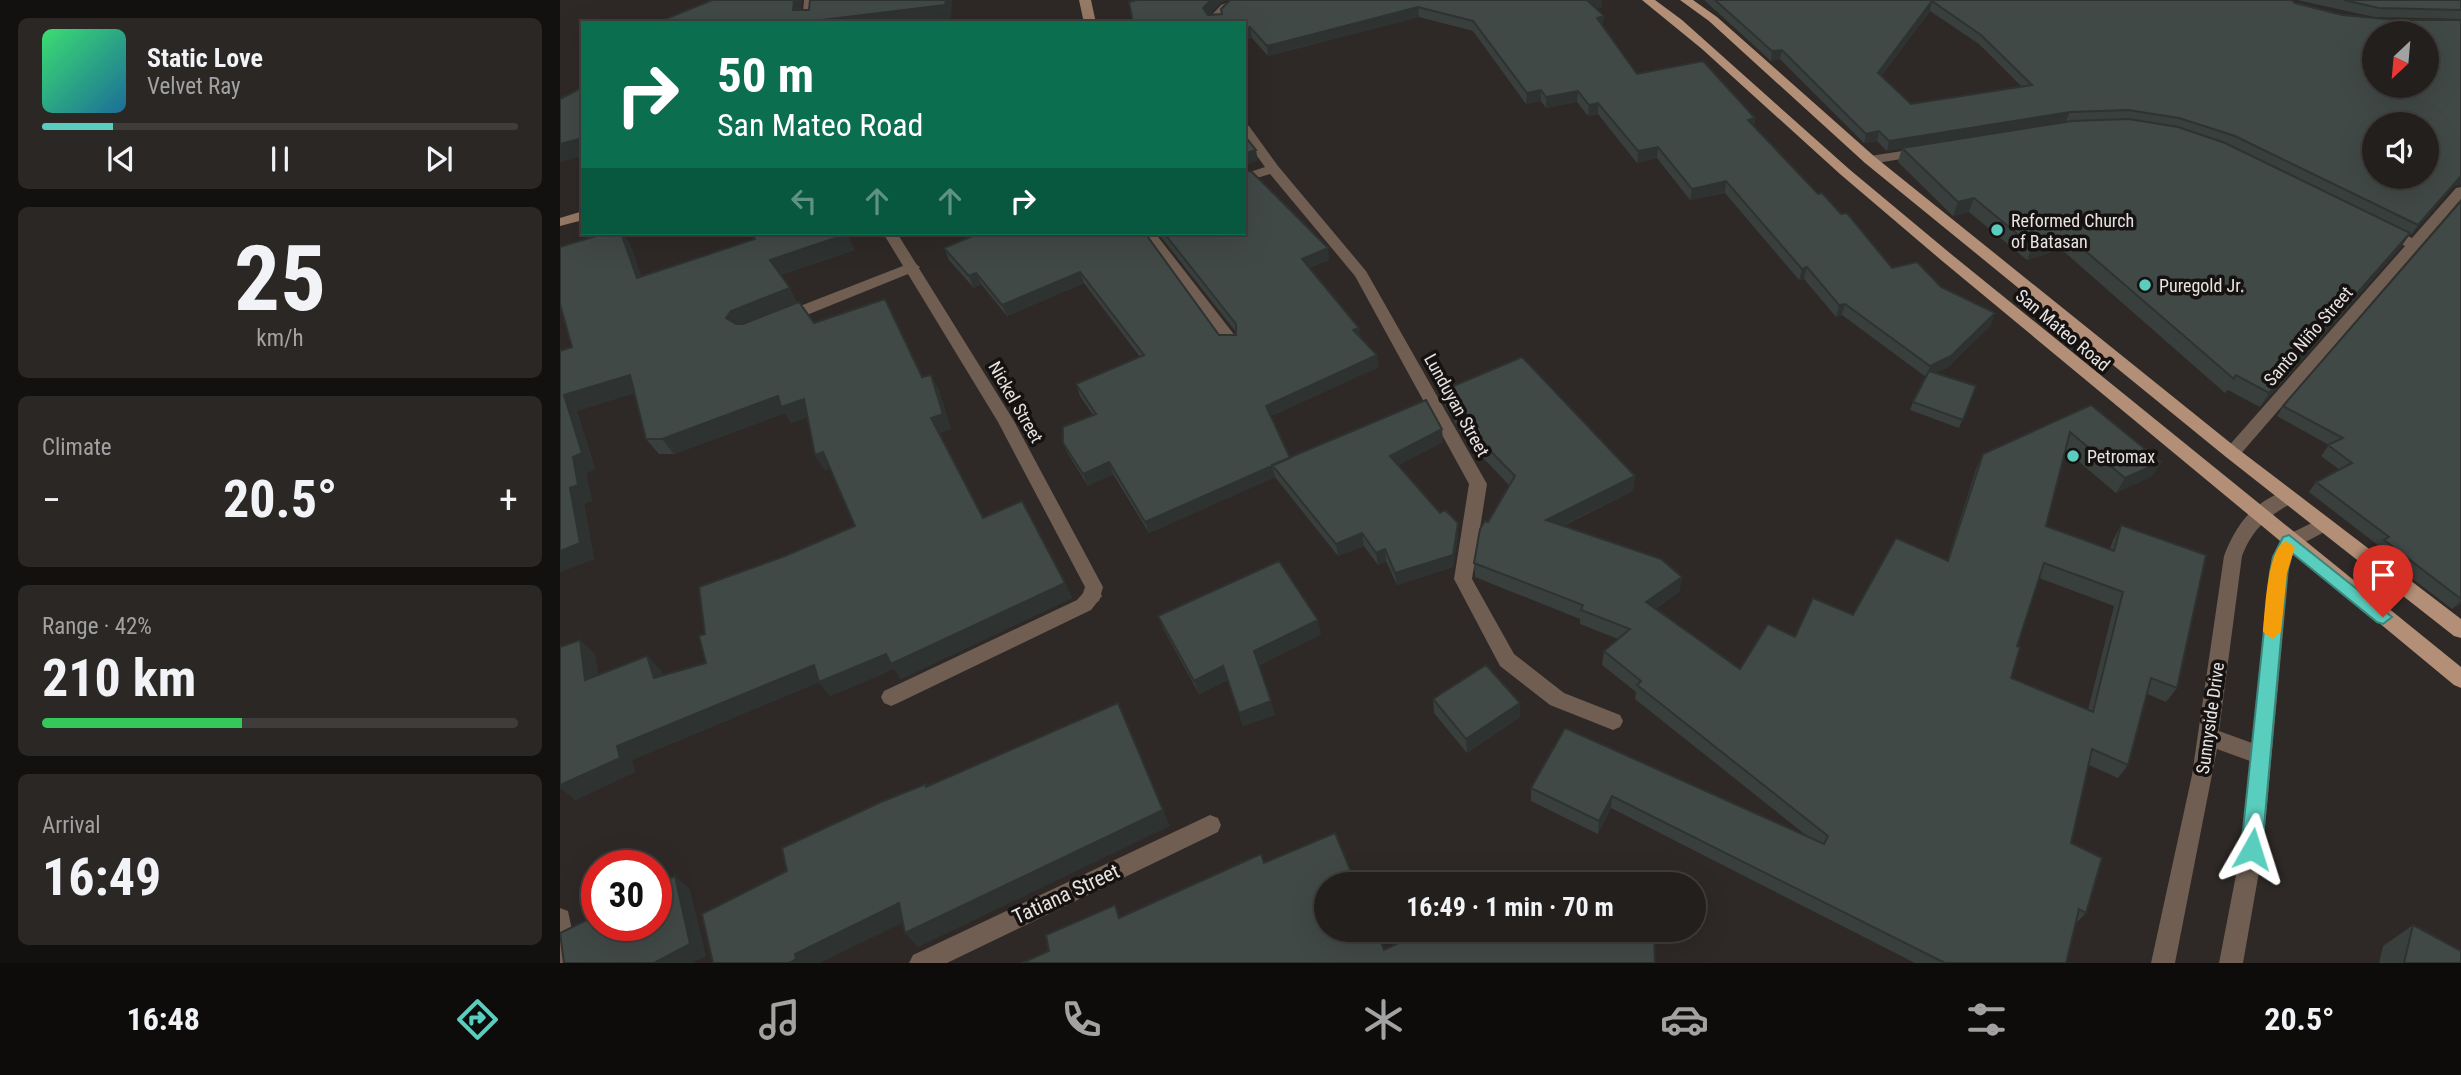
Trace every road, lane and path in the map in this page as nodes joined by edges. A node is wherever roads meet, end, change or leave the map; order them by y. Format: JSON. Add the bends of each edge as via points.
{"nodes":[{"id":1,"x":810,"y":0,"type":"edge"},
{"id":2,"x":1085,"y":0,"type":"edge"},
{"id":3,"x":1243,"y":0,"type":"edge"},
{"id":4,"x":1648,"y":0,"type":"edge"},
{"id":5,"x":1686,"y":0,"type":"edge"},
{"id":6,"x":808,"y":21,"type":"edge"},
{"id":7,"x":1090,"y":21,"type":"edge"},
{"id":8,"x":1215,"y":21,"type":"edge"},
{"id":9,"x":1246,"y":131,"type":"edge"},
{"id":10,"x":1935,"y":149,"type":"edge"},
{"id":11,"x":1870,"y":160,"type":"junction"},
{"id":12,"x":1273,"y":169,"type":"junction"},
{"id":13,"x":1246,"y":177,"type":"edge"},
{"id":14,"x":2461,"y":191,"type":"edge"},
{"id":15,"x":581,"y":216,"type":"edge"},
{"id":16,"x":2366,"y":221,"type":"edge"},
{"id":17,"x":560,"y":222,"type":"edge"},
{"id":18,"x":891,"y":235,"type":"edge"},
{"id":19,"x":1150,"y":235,"type":"edge"},
{"id":20,"x":2413,"y":244,"type":"junction"},
{"id":21,"x":913,"y":267,"type":"junction"},
{"id":22,"x":772,"y":323,"type":"edge"},
{"id":23,"x":1230,"y":341,"type":"edge"},
{"id":24,"x":2232,"y":453,"type":"junction"},
{"id":25,"x":2288,"y":497,"type":"junction"},
{"id":26,"x":2255,"y":514,"type":"junction"},
{"id":27,"x":2324,"y":524,"type":"junction"},
{"id":28,"x":2289,"y":542,"type":"junction"},
{"id":29,"x":2461,"y":630,"type":"edge"},
{"id":30,"x":2461,"y":679,"type":"edge"},
{"id":31,"x":891,"y":697,"type":"dead end"},
{"id":32,"x":1613,"y":721,"type":"dead end"},
{"id":33,"x":2207,"y":736,"type":"junction"},
{"id":34,"x":2261,"y":756,"type":"junction"},
{"id":35,"x":1210,"y":825,"type":"dead end"},
{"id":36,"x":560,"y":919,"type":"edge"},
{"id":37,"x":567,"y":963,"type":"edge"},
{"id":38,"x":921,"y":963,"type":"edge"},
{"id":39,"x":2162,"y":963,"type":"edge"},
{"id":40,"x":2231,"y":963,"type":"edge"}],
"edges":[{"from":1,"to":6,"type":"street"},
{"from":2,"to":7,"type":"street"},
{"from":3,"to":8,"type":"street","via":[[1225,8]]},
{"from":4,"to":26,"type":"main road","name":"San Mateo Road","via":[[1689,29],[1849,176]]},
{"from":5,"to":11,"type":"main road","name":"San Mateo Road"},
{"from":9,"to":12,"type":"street","name":"Lunduyan Street"},
{"from":10,"to":11,"type":"street"},
{"from":11,"to":24,"type":"main road","name":"San Mateo Road"},
{"from":12,"to":13,"type":"street"},
{"from":12,"to":32,"type":"street","name":"Lunduyan Street","via":[[1361,274],[1478,484],[1463,579],[1507,660],[1557,699]]},
{"from":14,"to":20,"type":"street","name":"Santo Niño Street"},
{"from":15,"to":17,"type":"street"},
{"from":16,"to":20,"type":"street"},
{"from":18,"to":21,"type":"street","name":"Nickel Street"},
{"from":19,"to":23,"type":"street"},
{"from":20,"to":24,"type":"street","name":"Santo Niño Street"},
{"from":21,"to":22,"type":"street"},
{"from":21,"to":31,"type":"street","name":"Nickel Street","via":[[1006,421],[1094,587],[1084,605]]},
{"from":24,"to":25,"type":"main road","name":"San Mateo Road"},
{"from":25,"to":26,"type":"street"},
{"from":25,"to":27,"type":"main road","name":"San Mateo Road"},
{"from":26,"to":28,"type":"main road","name":"San Mateo Road"},
{"from":26,"to":33,"type":"street","name":"Sunnyside Drive","via":[[2244,526],[2233,556]]},
{"from":27,"to":28,"type":"street"},
{"from":27,"to":29,"type":"main road","name":"San Mateo Road"},
{"from":28,"to":30,"type":"main road","name":"San Mateo Road"},
{"from":28,"to":34,"type":"street","via":[[2278,573]]},
{"from":33,"to":34,"type":"street"},
{"from":33,"to":39,"type":"street","name":"Sunnyside Drive","via":[[2193,825]]},
{"from":34,"to":40,"type":"street","via":[[2252,849]]},
{"from":35,"to":38,"type":"street","name":"Tatiana Street"},
{"from":36,"to":37,"type":"street"}]}
